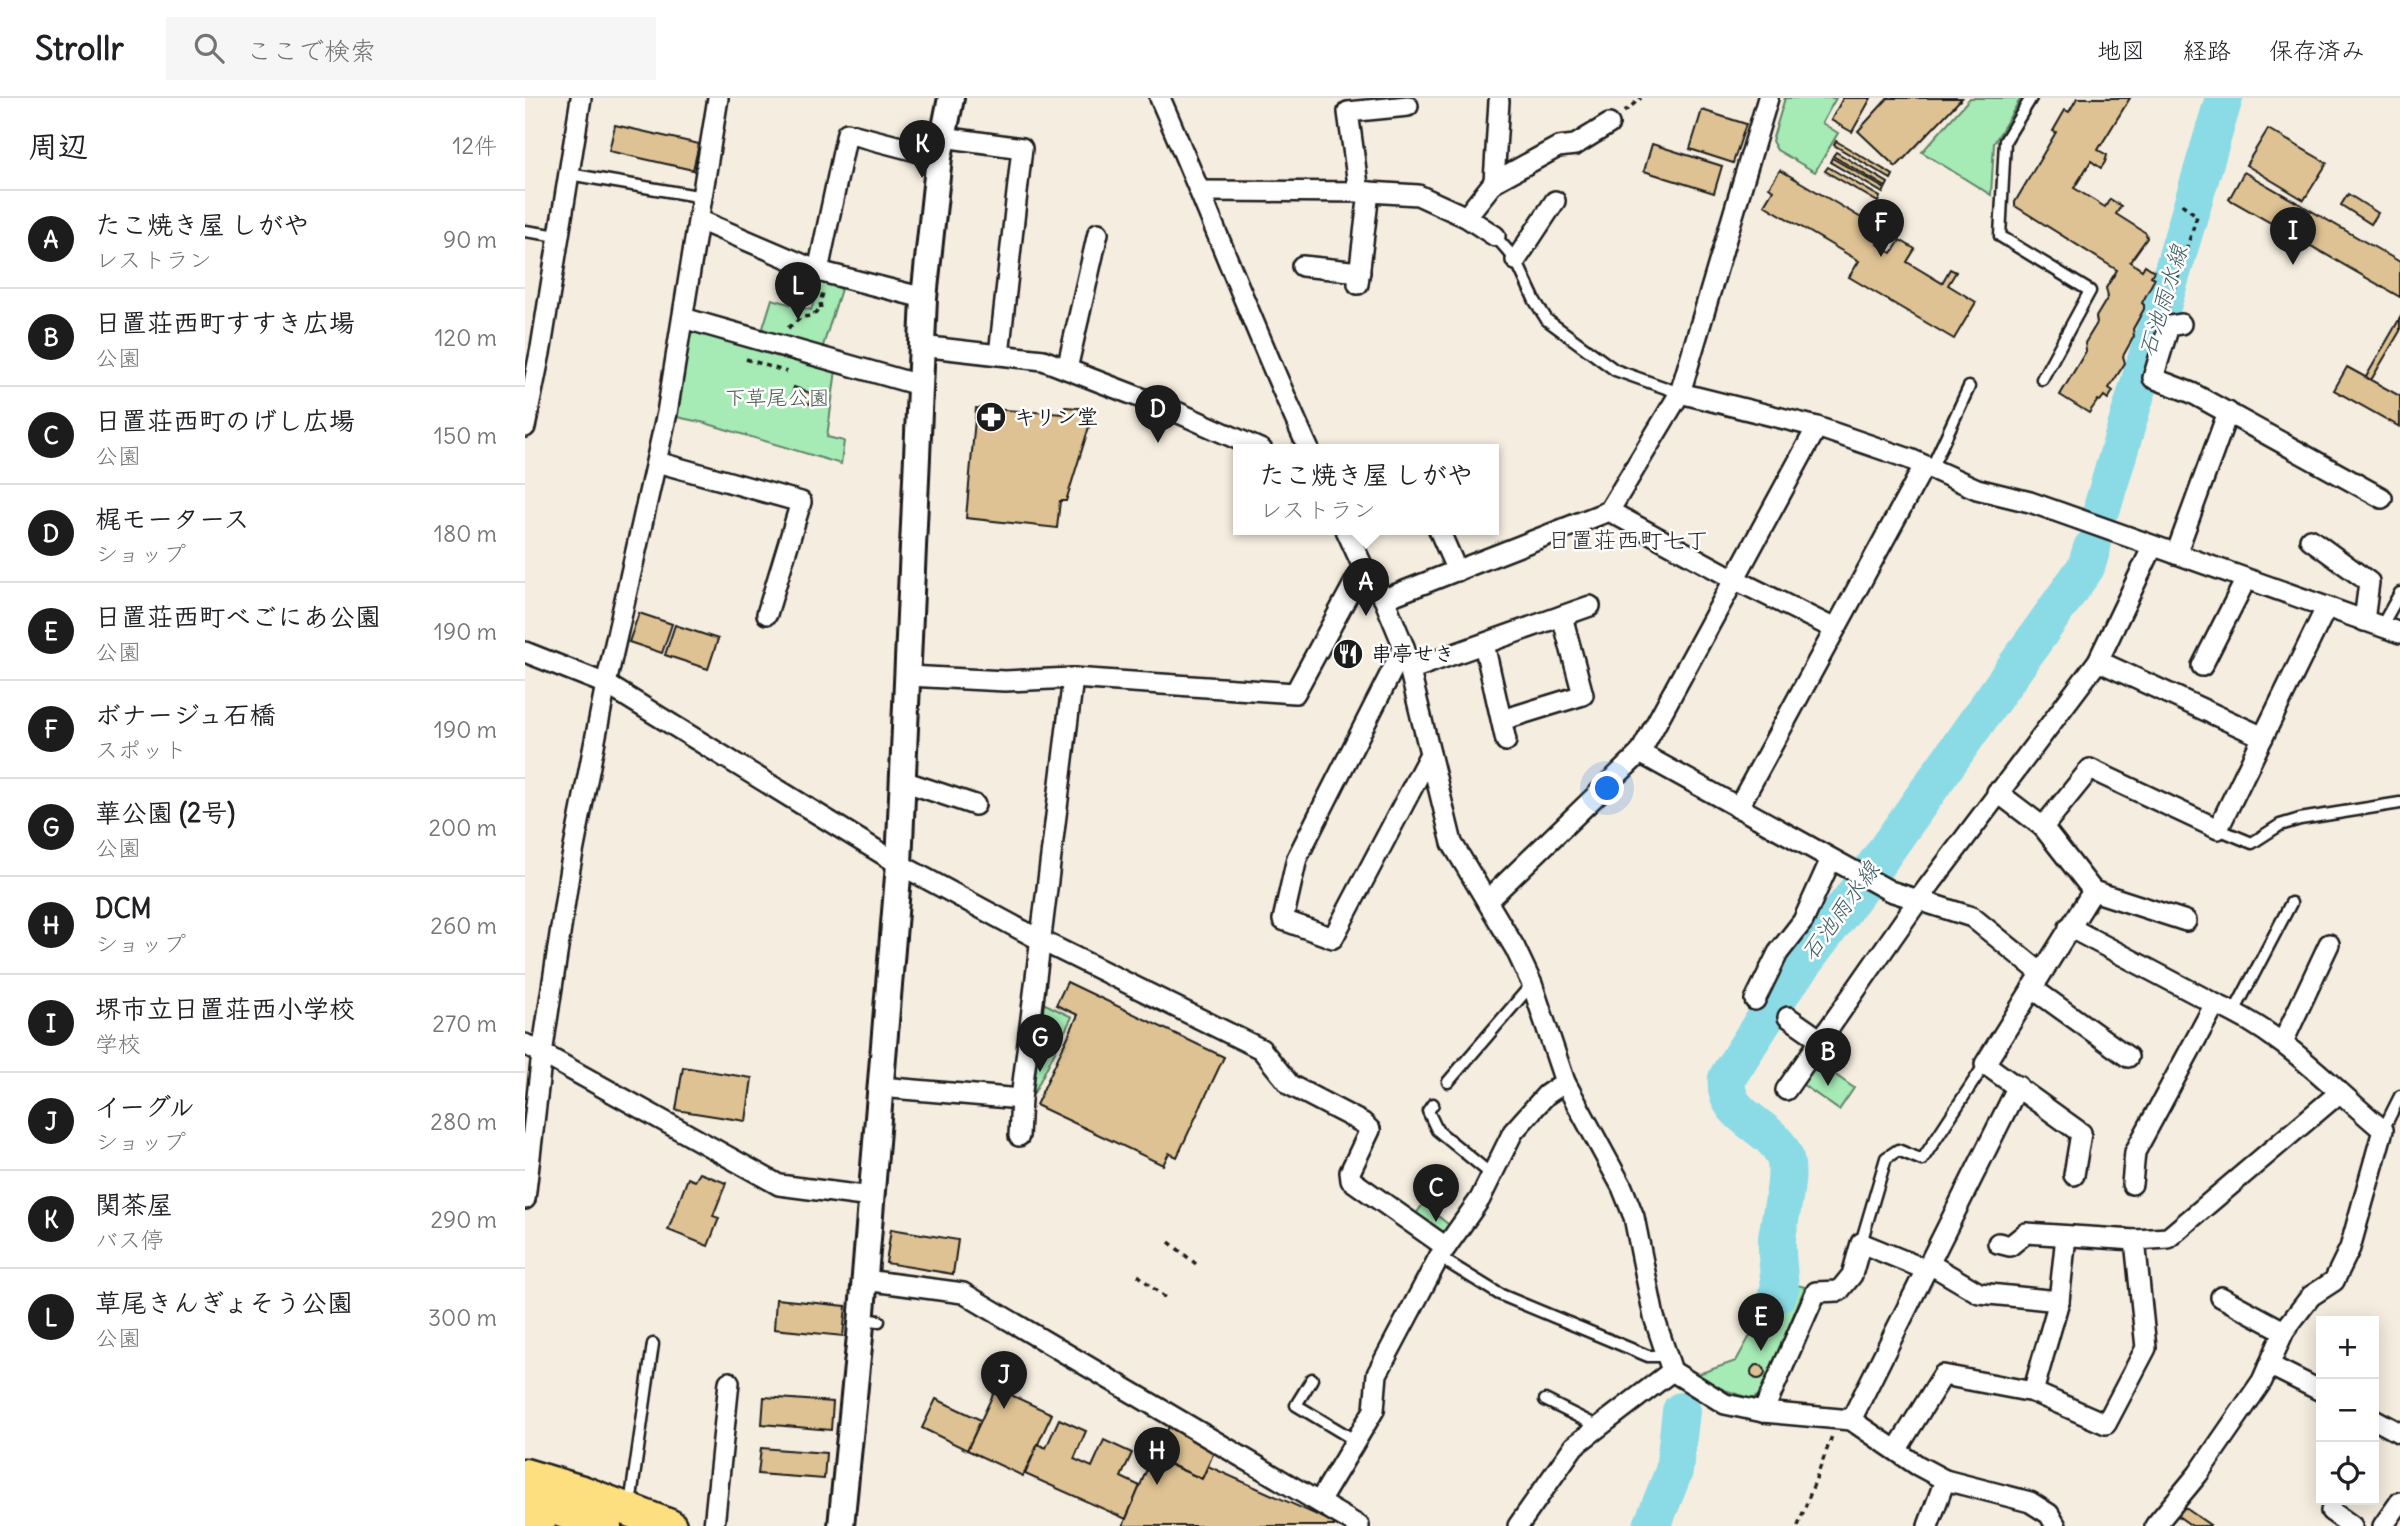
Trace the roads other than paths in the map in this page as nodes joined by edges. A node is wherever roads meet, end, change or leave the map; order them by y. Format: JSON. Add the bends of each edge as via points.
{"nodes":[{"id":1,"x":582,"y":98,"type":"edge"},
{"id":2,"x":718,"y":98,"type":"edge"},
{"id":3,"x":951,"y":98,"type":"edge"},
{"id":4,"x":1160,"y":98,"type":"edge"},
{"id":5,"x":1768,"y":98,"type":"edge"},
{"id":6,"x":2031,"y":98,"type":"edge"},
{"id":7,"x":1499,"y":101,"type":"dead end"},
{"id":8,"x":1408,"y":106,"type":"dead end"},
{"id":9,"x":1609,"y":124,"type":"dead end"},
{"id":10,"x":941,"y":147,"type":"junction"},
{"id":11,"x":569,"y":174,"type":"junction"},
{"id":12,"x":1495,"y":182,"type":"junction"},
{"id":13,"x":1201,"y":191,"type":"junction"},
{"id":14,"x":1364,"y":192,"type":"junction"},
{"id":15,"x":703,"y":197,"type":"junction"},
{"id":16,"x":1555,"y":201,"type":"dead end"},
{"id":17,"x":1466,"y":217,"type":"junction"},
{"id":18,"x":699,"y":220,"type":"junction"},
{"id":19,"x":525,"y":231,"type":"edge"},
{"id":20,"x":1098,"y":233,"type":"dead end"},
{"id":21,"x":559,"y":236,"type":"junction"},
{"id":22,"x":1495,"y":236,"type":"joint"},
{"id":23,"x":1516,"y":260,"type":"junction"},
{"id":24,"x":1303,"y":266,"type":"dead end"},
{"id":25,"x":826,"y":273,"type":"junction"},
{"id":26,"x":925,"y":298,"type":"junction"},
{"id":27,"x":683,"y":317,"type":"junction"},
{"id":28,"x":2175,"y":325,"type":"road end"},
{"id":29,"x":533,"y":346,"type":"edge"},
{"id":30,"x":921,"y":346,"type":"junction"},
{"id":31,"x":999,"y":355,"type":"junction"},
{"id":32,"x":1067,"y":369,"type":"junction"},
{"id":33,"x":2042,"y":379,"type":"dead end"},
{"id":34,"x":919,"y":385,"type":"junction"},
{"id":35,"x":1969,"y":387,"type":"dead end"},
{"id":36,"x":1680,"y":393,"type":"junction"},
{"id":37,"x":2228,"y":412,"type":"junction"},
{"id":38,"x":525,"y":427,"type":"edge"},
{"id":39,"x":1817,"y":427,"type":"junction"},
{"id":40,"x":1249,"y":444,"type":"edge"},
{"id":41,"x":1306,"y":444,"type":"edge"},
{"id":42,"x":657,"y":462,"type":"junction"},
{"id":43,"x":1927,"y":467,"type":"junction"},
{"id":44,"x":2382,"y":498,"type":"dead end"},
{"id":45,"x":1609,"y":511,"type":"junction"},
{"id":46,"x":1348,"y":535,"type":"edge"},
{"id":47,"x":1441,"y":535,"type":"edge"},
{"id":48,"x":2310,"y":538,"type":"dead end"},
{"id":49,"x":2153,"y":546,"type":"junction"},
{"id":50,"x":2176,"y":554,"type":"junction"},
{"id":51,"x":1363,"y":567,"type":"junction"},
{"id":52,"x":1457,"y":571,"type":"junction"},
{"id":53,"x":1734,"y":579,"type":"junction"},
{"id":54,"x":2246,"y":579,"type":"junction"},
{"id":55,"x":2400,"y":593,"type":"edge"},
{"id":56,"x":1384,"y":599,"type":"junction"},
{"id":57,"x":1590,"y":606,"type":"dead end"},
{"id":58,"x":2326,"y":608,"type":"junction"},
{"id":59,"x":767,"y":614,"type":"dead end"},
{"id":60,"x":1562,"y":616,"type":"junction"},
{"id":61,"x":2372,"y":624,"type":"junction"},
{"id":62,"x":1835,"y":629,"type":"junction"},
{"id":63,"x":2400,"y":633,"type":"edge"},
{"id":64,"x":1484,"y":644,"type":"junction"},
{"id":65,"x":1404,"y":647,"type":"junction"},
{"id":66,"x":525,"y":652,"type":"edge"},
{"id":67,"x":2098,"y":661,"type":"junction"},
{"id":68,"x":2202,"y":666,"type":"dead end"},
{"id":69,"x":1409,"y":670,"type":"junction"},
{"id":70,"x":908,"y":676,"type":"junction"},
{"id":71,"x":1073,"y":678,"type":"junction"},
{"id":72,"x":606,"y":684,"type":"junction"},
{"id":73,"x":1502,"y":720,"type":"junction"},
{"id":74,"x":2263,"y":737,"type":"junction"},
{"id":75,"x":1506,"y":741,"type":"dead end"},
{"id":76,"x":1640,"y":753,"type":"junction"},
{"id":77,"x":1430,"y":754,"type":"junction"},
{"id":78,"x":903,"y":781,"type":"junction"},
{"id":79,"x":1997,"y":792,"type":"junction"},
{"id":80,"x":2400,"y":803,"type":"edge"},
{"id":81,"x":975,"y":805,"type":"dead end"},
{"id":82,"x":1738,"y":808,"type":"junction"},
{"id":83,"x":2043,"y":827,"type":"junction"},
{"id":84,"x":2218,"y":829,"type":"junction"},
{"id":85,"x":1831,"y":859,"type":"junction"},
{"id":86,"x":899,"y":864,"type":"junction"},
{"id":87,"x":2093,"y":891,"type":"junction"},
{"id":88,"x":1919,"y":899,"type":"junction"},
{"id":89,"x":1487,"y":901,"type":"junction"},
{"id":90,"x":2291,"y":903,"type":"dead end"},
{"id":91,"x":2186,"y":920,"type":"dead end"},
{"id":92,"x":2069,"y":927,"type":"junction"},
{"id":93,"x":1042,"y":941,"type":"junction"},
{"id":94,"x":2329,"y":944,"type":"dead end"},
{"id":95,"x":2036,"y":980,"type":"junction"},
{"id":96,"x":1532,"y":984,"type":"junction"},
{"id":97,"x":1755,"y":1000,"type":"dead end"},
{"id":98,"x":2215,"y":1004,"type":"junction"},
{"id":99,"x":2234,"y":1012,"type":"junction"},
{"id":100,"x":1788,"y":1017,"type":"dead end"},
{"id":101,"x":1821,"y":1040,"type":"junction"},
{"id":102,"x":2283,"y":1042,"type":"junction"},
{"id":103,"x":533,"y":1049,"type":"edge"},
{"id":104,"x":2128,"y":1057,"type":"dead end"},
{"id":105,"x":1985,"y":1064,"type":"junction"},
{"id":106,"x":1448,"y":1082,"type":"dead end"},
{"id":107,"x":1565,"y":1082,"type":"junction"},
{"id":108,"x":2018,"y":1086,"type":"junction"},
{"id":109,"x":880,"y":1087,"type":"junction"},
{"id":110,"x":1786,"y":1090,"type":"dead end"},
{"id":111,"x":2339,"y":1093,"type":"junction"},
{"id":112,"x":2400,"y":1096,"type":"edge"},
{"id":113,"x":1021,"y":1099,"type":"junction"},
{"id":114,"x":1433,"y":1104,"type":"dead end"},
{"id":115,"x":2383,"y":1130,"type":"junction"},
{"id":116,"x":1019,"y":1136,"type":"dead end"},
{"id":117,"x":1492,"y":1175,"type":"junction"},
{"id":118,"x":2074,"y":1175,"type":"dead end"},
{"id":119,"x":2132,"y":1184,"type":"dead end"},
{"id":120,"x":871,"y":1197,"type":"junction"},
{"id":121,"x":525,"y":1199,"type":"edge"},
{"id":122,"x":2066,"y":1236,"type":"junction"},
{"id":123,"x":2136,"y":1240,"type":"junction"},
{"id":124,"x":1861,"y":1243,"type":"junction"},
{"id":125,"x":1999,"y":1243,"type":"dead end"},
{"id":126,"x":1443,"y":1252,"type":"junction"},
{"id":127,"x":1929,"y":1267,"type":"junction"},
{"id":128,"x":865,"y":1280,"type":"junction"},
{"id":129,"x":2221,"y":1297,"type":"dead end"},
{"id":130,"x":2059,"y":1301,"type":"junction"},
{"id":131,"x":2284,"y":1331,"type":"junction"},
{"id":132,"x":653,"y":1344,"type":"dead end"},
{"id":133,"x":1669,"y":1364,"type":"junction"},
{"id":134,"x":2269,"y":1365,"type":"junction"},
{"id":135,"x":1312,"y":1379,"type":"dead end"},
{"id":136,"x":729,"y":1382,"type":"dead end"},
{"id":137,"x":2316,"y":1388,"type":"edge"},
{"id":138,"x":2033,"y":1392,"type":"junction"},
{"id":139,"x":1545,"y":1399,"type":"dead end"},
{"id":140,"x":1763,"y":1412,"type":"junction"},
{"id":141,"x":1846,"y":1419,"type":"junction"},
{"id":142,"x":2379,"y":1422,"type":"edge"},
{"id":143,"x":1599,"y":1427,"type":"junction"},
{"id":144,"x":2400,"y":1433,"type":"edge"},
{"id":145,"x":1356,"y":1441,"type":"junction"},
{"id":146,"x":1897,"y":1449,"type":"junction"},
{"id":147,"x":525,"y":1475,"type":"edge"},
{"id":148,"x":1945,"y":1480,"type":"junction"},
{"id":149,"x":525,"y":1498,"type":"edge"},
{"id":150,"x":1319,"y":1502,"type":"junction"},
{"id":151,"x":2400,"y":1502,"type":"edge"},
{"id":152,"x":2331,"y":1511,"type":"dead end"},
{"id":153,"x":617,"y":1517,"type":"edge"},
{"id":154,"x":525,"y":1523,"type":"edge"},
{"id":155,"x":1355,"y":1525,"type":"edge"},
{"id":156,"x":536,"y":1526,"type":"edge"},
{"id":157,"x":670,"y":1526,"type":"edge"},
{"id":158,"x":714,"y":1526,"type":"edge"},
{"id":159,"x":841,"y":1526,"type":"edge"},
{"id":160,"x":1518,"y":1526,"type":"edge"},
{"id":161,"x":1928,"y":1526,"type":"edge"},
{"id":162,"x":2056,"y":1526,"type":"edge"},
{"id":163,"x":2155,"y":1526,"type":"edge"},
{"id":164,"x":2353,"y":1526,"type":"edge"},
{"id":165,"x":2383,"y":1526,"type":"edge"}],
"edges":[{"from":1,"to":11,"type":"street"},
{"from":2,"to":15,"type":"street"},
{"from":3,"to":10,"type":"street"},
{"from":4,"to":13,"type":"street"},
{"from":5,"to":36,"type":"street"},
{"from":6,"to":33,"type":"lane","via":[[2005,141],[2000,236],[2090,291]]},
{"from":7,"to":12,"type":"street"},
{"from":8,"to":14,"type":"street","via":[[1348,112]]},
{"from":9,"to":12,"type":"street"},
{"from":10,"to":25,"type":"street","via":[[847,133]]},
{"from":10,"to":26,"type":"street"},
{"from":10,"to":31,"type":"street","via":[[1022,148]]},
{"from":11,"to":15,"type":"lane"},
{"from":11,"to":21,"type":"street"},
{"from":12,"to":17,"type":"street"},
{"from":13,"to":14,"type":"street"},
{"from":13,"to":41,"type":"street"},
{"from":14,"to":17,"type":"street","via":[[1418,195]]},
{"from":14,"to":24,"type":"street","via":[[1359,278]]},
{"from":15,"to":18,"type":"street"},
{"from":16,"to":23,"type":"street"},
{"from":17,"to":22,"type":"street"},
{"from":18,"to":25,"type":"street"},
{"from":18,"to":27,"type":"street"},
{"from":19,"to":21,"type":"lane"},
{"from":20,"to":32,"type":"street"},
{"from":21,"to":29,"type":"street"},
{"from":22,"to":23,"type":"lane"},
{"from":23,"to":36,"type":"lane","via":[[1547,320],[1615,370]]},
{"from":25,"to":26,"type":"street"},
{"from":26,"to":30,"type":"street"},
{"from":27,"to":34,"type":"street"},
{"from":27,"to":42,"type":"street"},
{"from":28,"to":37,"type":"street","via":[[2153,378]]},
{"from":29,"to":38,"type":"street"},
{"from":30,"to":31,"type":"street"},
{"from":30,"to":34,"type":"street"},
{"from":31,"to":32,"type":"street","via":[[1043,360]]},
{"from":32,"to":40,"type":"street"},
{"from":34,"to":70,"type":"street"},
{"from":35,"to":43,"type":"lane"},
{"from":36,"to":39,"type":"street"},
{"from":36,"to":45,"type":"street"},
{"from":37,"to":44,"type":"street"},
{"from":37,"to":50,"type":"street"},
{"from":39,"to":43,"type":"street"},
{"from":39,"to":53,"type":"street"},
{"from":42,"to":59,"type":"street","via":[[801,502]]},
{"from":42,"to":72,"type":"street"},
{"from":43,"to":49,"type":"street","via":[[1977,489],[2030,502]]},
{"from":43,"to":62,"type":"street"},
{"from":45,"to":52,"type":"street"},
{"from":45,"to":53,"type":"street"},
{"from":46,"to":51,"type":"street"},
{"from":47,"to":52,"type":"street"},
{"from":48,"to":61,"type":"street","via":[[2369,582]]},
{"from":49,"to":50,"type":"street"},
{"from":49,"to":67,"type":"street"},
{"from":50,"to":54,"type":"street"},
{"from":51,"to":56,"type":"street"},
{"from":51,"to":71,"type":"street","via":[[1295,693]]},
{"from":52,"to":56,"type":"street"},
{"from":53,"to":62,"type":"street"},
{"from":53,"to":76,"type":"street"},
{"from":54,"to":58,"type":"street"},
{"from":54,"to":68,"type":"street"},
{"from":55,"to":61,"type":"lane"},
{"from":56,"to":65,"type":"street"},
{"from":57,"to":60,"type":"street"},
{"from":58,"to":61,"type":"street"},
{"from":58,"to":74,"type":"street"},
{"from":60,"to":64,"type":"street"},
{"from":60,"to":73,"type":"street","via":[[1583,695]]},
{"from":61,"to":63,"type":"street"},
{"from":62,"to":82,"type":"street"},
{"from":64,"to":69,"type":"street"},
{"from":64,"to":73,"type":"street"},
{"from":65,"to":69,"type":"street"},
{"from":65,"to":77,"type":"street","via":[[1297,858],[1283,920],[1333,938]]},
{"from":66,"to":72,"type":"street"},
{"from":67,"to":74,"type":"street"},
{"from":67,"to":79,"type":"street"},
{"from":69,"to":77,"type":"street"},
{"from":70,"to":71,"type":"street","via":[[1005,681]]},
{"from":70,"to":78,"type":"street"},
{"from":71,"to":93,"type":"street"},
{"from":72,"to":86,"type":"street"},
{"from":72,"to":103,"type":"street"},
{"from":73,"to":75,"type":"street"},
{"from":74,"to":84,"type":"street"},
{"from":76,"to":82,"type":"street"},
{"from":76,"to":89,"type":"street"},
{"from":77,"to":89,"type":"street","via":[[1452,843]]},
{"from":78,"to":81,"type":"street"},
{"from":78,"to":86,"type":"street"},
{"from":79,"to":83,"type":"street"},
{"from":79,"to":88,"type":"street"},
{"from":80,"to":84,"type":"lane","via":[[2300,819],[2280,825],[2252,843]]},
{"from":82,"to":85,"type":"street"},
{"from":83,"to":84,"type":"street","via":[[2090,769]]},
{"from":83,"to":87,"type":"street"},
{"from":85,"to":88,"type":"street","via":[[1890,891]]},
{"from":85,"to":97,"type":"street","via":[[1803,922],[1778,953]]},
{"from":86,"to":93,"type":"street"},
{"from":86,"to":109,"type":"street"},
{"from":87,"to":91,"type":"street"},
{"from":87,"to":92,"type":"street"},
{"from":88,"to":95,"type":"street","via":[[1972,918]]},
{"from":88,"to":101,"type":"street"},
{"from":89,"to":96,"type":"street"},
{"from":90,"to":99,"type":"lane"},
{"from":92,"to":95,"type":"street"},
{"from":92,"to":98,"type":"street"},
{"from":93,"to":113,"type":"street"},
{"from":93,"to":126,"type":"street","via":[[1261,1049],[1290,1085],[1363,1123],[1370,1130],[1350,1172],[1351,1180]]},
{"from":94,"to":102,"type":"street"},
{"from":95,"to":104,"type":"street"},
{"from":95,"to":105,"type":"street"},
{"from":96,"to":106,"type":"lane"},
{"from":96,"to":107,"type":"street"},
{"from":98,"to":99,"type":"street"},
{"from":98,"to":119,"type":"street","via":[[2135,1152]]},
{"from":99,"to":102,"type":"street"},
{"from":100,"to":101,"type":"street"},
{"from":101,"to":110,"type":"street"},
{"from":102,"to":111,"type":"street"},
{"from":103,"to":120,"type":"street","via":[[779,1185]]},
{"from":103,"to":121,"type":"street"},
{"from":105,"to":108,"type":"street"},
{"from":105,"to":124,"type":"lane","via":[[1922,1160],[1898,1150],[1886,1158]]},
{"from":107,"to":117,"type":"street","via":[[1546,1095],[1513,1132]]},
{"from":107,"to":133,"type":"street","via":[[1634,1217],[1654,1317]]},
{"from":108,"to":118,"type":"street","via":[[2081,1133]]},
{"from":108,"to":127,"type":"street"},
{"from":109,"to":113,"type":"street"},
{"from":109,"to":120,"type":"street"},
{"from":111,"to":115,"type":"street"},
{"from":111,"to":123,"type":"street","via":[[2168,1238]]},
{"from":112,"to":115,"type":"lane"},
{"from":113,"to":116,"type":"street"},
{"from":114,"to":117,"type":"lane","via":[[1428,1111],[1437,1130]]},
{"from":115,"to":131,"type":"street","via":[[2350,1248],[2334,1281],[2311,1296]]},
{"from":117,"to":126,"type":"street"},
{"from":120,"to":128,"type":"street"},
{"from":122,"to":123,"type":"street"},
{"from":122,"to":125,"type":"street","via":[[2025,1233],[2010,1245]]},
{"from":122,"to":130,"type":"street"},
{"from":123,"to":138,"type":"street","via":[[2147,1348],[2106,1424]]},
{"from":124,"to":127,"type":"street"},
{"from":124,"to":140,"type":"street","via":[[1852,1275],[1839,1291],[1815,1292]]},
{"from":126,"to":133,"type":"lane","via":[[1499,1294]]},
{"from":126,"to":145,"type":"street","via":[[1377,1374],[1374,1410]]},
{"from":127,"to":130,"type":"street","via":[[1979,1293]]},
{"from":127,"to":141,"type":"street"},
{"from":128,"to":150,"type":"street","via":[[965,1287]]},
{"from":128,"to":159,"type":"street","via":[[870,1320]]},
{"from":129,"to":131,"type":"street"},
{"from":130,"to":138,"type":"street"},
{"from":131,"to":134,"type":"street"},
{"from":132,"to":153,"type":"lane"},
{"from":133,"to":140,"type":"street","via":[[1725,1404]]},
{"from":133,"to":143,"type":"street"},
{"from":134,"to":137,"type":"street"},
{"from":134,"to":163,"type":"street","via":[[2198,1474]]},
{"from":135,"to":145,"type":"lane","via":[[1296,1405]]},
{"from":136,"to":158,"type":"street"},
{"from":138,"to":146,"type":"street","via":[[1943,1375]]},
{"from":139,"to":143,"type":"lane"},
{"from":140,"to":141,"type":"street"},
{"from":141,"to":146,"type":"street"},
{"from":142,"to":144,"type":"street"},
{"from":143,"to":160,"type":"street","via":[[1574,1446]]},
{"from":145,"to":150,"type":"street"},
{"from":146,"to":148,"type":"street"},
{"from":147,"to":153,"type":"main road"},
{"from":148,"to":161,"type":"street"},
{"from":148,"to":162,"type":"street","via":[[2030,1502],[2049,1514]]},
{"from":149,"to":153,"type":"main road"},
{"from":150,"to":155,"type":"street"},
{"from":151,"to":165,"type":"street"},
{"from":152,"to":164,"type":"street"},
{"from":153,"to":157,"type":"main road"},
{"from":154,"to":156,"type":"highway"}]}
